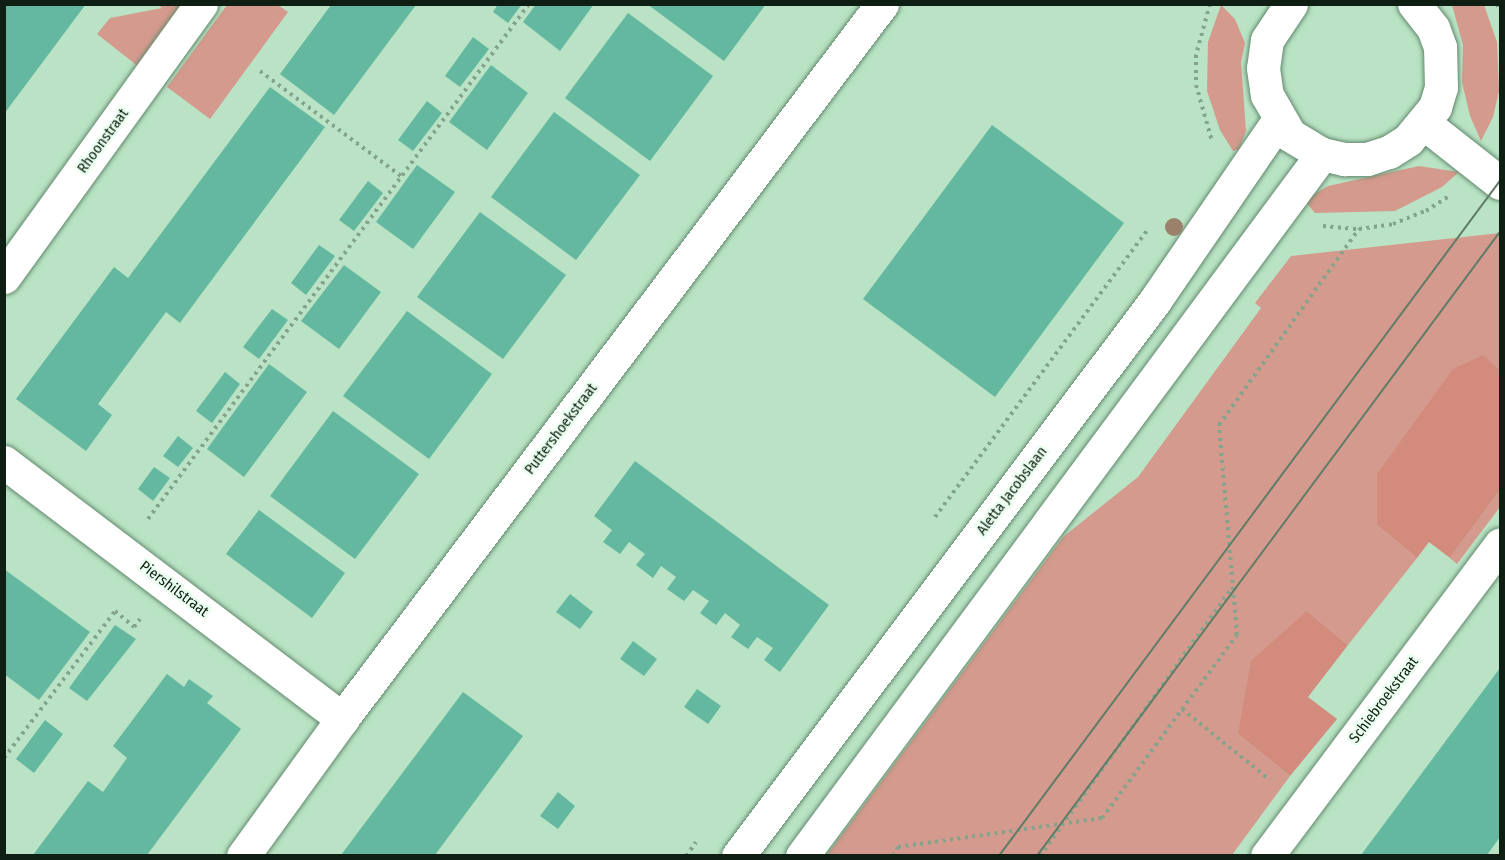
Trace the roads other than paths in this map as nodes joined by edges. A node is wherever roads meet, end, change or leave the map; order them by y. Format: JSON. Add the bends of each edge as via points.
{"nodes":[{"id":1,"x":201,"y":4,"type":"edge"},
{"id":2,"x":882,"y":4,"type":"edge"},
{"id":3,"x":1414,"y":4,"type":"edge"},
{"id":4,"x":1280,"y":8,"type":"edge"},
{"id":5,"x":1278,"y":121,"type":"junction"},
{"id":6,"x":1425,"y":124,"type":"junction"},
{"id":7,"x":1322,"y":154,"type":"junction"},
{"id":8,"x":1500,"y":183,"type":"edge"},
{"id":9,"x":4,"y":277,"type":"edge"},
{"id":10,"x":4,"y":462,"type":"edge"},
{"id":11,"x":1500,"y":544,"type":"edge"},
{"id":12,"x":342,"y":719,"type":"junction"},
{"id":13,"x":243,"y":855,"type":"edge"},
{"id":14,"x":738,"y":855,"type":"edge"},
{"id":15,"x":802,"y":855,"type":"edge"},
{"id":16,"x":1267,"y":855,"type":"edge"}],
"edges":[{"from":1,"to":9,"type":"street","name":"Rhoonstraat"},
{"from":2,"to":12,"type":"street","name":"Puttershoekstraat"},
{"from":3,"to":6,"type":"street","via":[[1433,28],[1442,67],[1438,97]]},
{"from":4,"to":5,"type":"street","via":[[1267,40],[1263,68],[1267,95]]},
{"from":5,"to":7,"type":"street","via":[[1290,135]]},
{"from":5,"to":14,"type":"street","name":"Aletta Jacobslaan","via":[[1147,312]]},
{"from":6,"to":7,"type":"street","via":[[1389,152],[1367,159]]},
{"from":6,"to":8,"type":"street"},
{"from":7,"to":15,"type":"street"},
{"from":10,"to":12,"type":"street","name":"Piershilstraat"},
{"from":11,"to":16,"type":"street","name":"Schiebroekstraat"},
{"from":12,"to":13,"type":"street","name":"Puttershoekstraat"}]}
